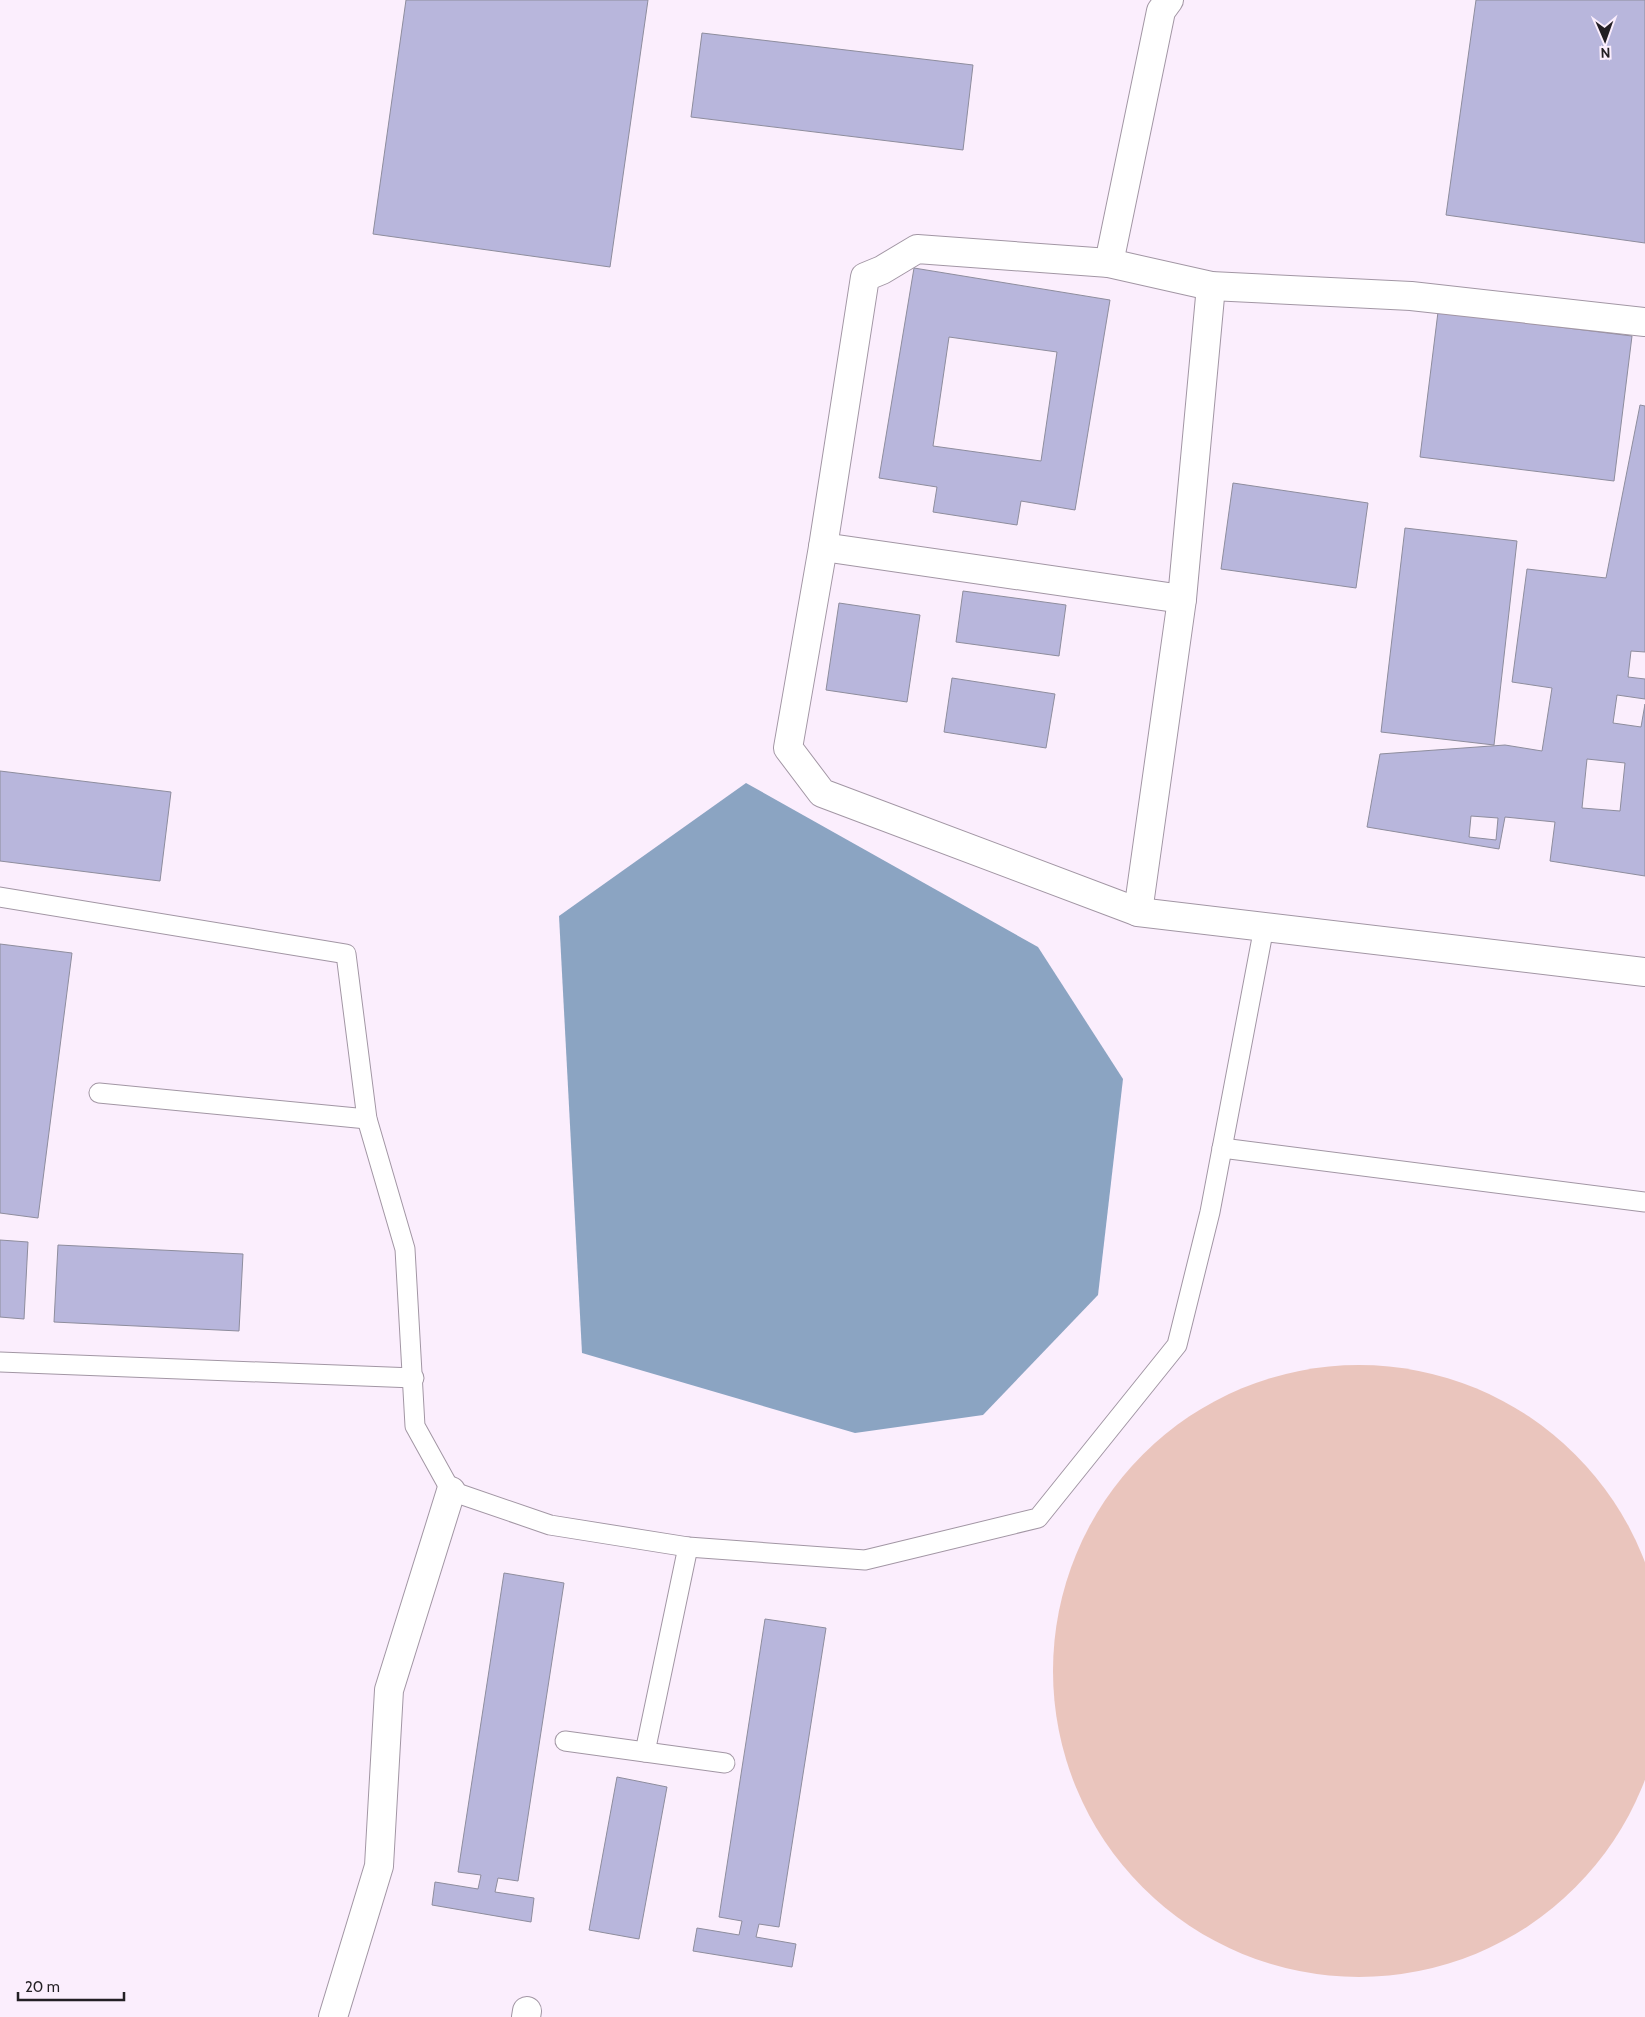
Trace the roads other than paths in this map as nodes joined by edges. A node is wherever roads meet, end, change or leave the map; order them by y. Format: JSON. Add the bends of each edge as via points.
{"nodes":[{"id":1,"x":1169,"y":0,"type":"edge"},
{"id":2,"x":1109,"y":263,"type":"junction"},
{"id":3,"x":1212,"y":286,"type":"junction"},
{"id":4,"x":1645,"y":322,"type":"edge"},
{"id":5,"x":823,"y":547,"type":"junction"},
{"id":6,"x":1182,"y":599,"type":"junction"},
{"id":7,"x":0,"y":897,"type":"edge"},
{"id":8,"x":1138,"y":912,"type":"junction"},
{"id":9,"x":1264,"y":927,"type":"junction"},
{"id":10,"x":1645,"y":972,"type":"edge"},
{"id":11,"x":99,"y":1092,"type":"dead end"},
{"id":12,"x":367,"y":1118,"type":"junction"},
{"id":13,"x":1222,"y":1148,"type":"junction"},
{"id":14,"x":1645,"y":1202,"type":"edge"},
{"id":15,"x":0,"y":1362,"type":"edge"},
{"id":16,"x":414,"y":1378,"type":"junction"},
{"id":17,"x":451,"y":1490,"type":"junction"},
{"id":18,"x":688,"y":1546,"type":"junction"},
{"id":19,"x":565,"y":1741,"type":"dead end"},
{"id":20,"x":645,"y":1752,"type":"junction"},
{"id":21,"x":725,"y":1763,"type":"dead end"},
{"id":22,"x":333,"y":2017,"type":"edge"}],
"edges":[{"from":1,"to":2,"type":"street","via":[[1161,11]]},
{"from":2,"to":3,"type":"street"},
{"from":2,"to":5,"type":"street","via":[[917,249],[865,277]]},
{"from":3,"to":4,"type":"street","via":[[1411,296]]},
{"from":3,"to":6,"type":"street"},
{"from":5,"to":6,"type":"street"},
{"from":5,"to":8,"type":"street","via":[[788,748],[822,793]]},
{"from":6,"to":8,"type":"street"},
{"from":7,"to":12,"type":"lane","via":[[346,954]]},
{"from":8,"to":9,"type":"street"},
{"from":9,"to":10,"type":"street"},
{"from":9,"to":13,"type":"lane"},
{"from":11,"to":12,"type":"lane"},
{"from":12,"to":16,"type":"lane","via":[[405,1249]]},
{"from":13,"to":14,"type":"lane"},
{"from":13,"to":18,"type":"lane","via":[[1210,1212],[1177,1345],[1038,1518],[865,1560]]},
{"from":15,"to":16,"type":"lane"},
{"from":16,"to":17,"type":"lane","via":[[416,1426]]},
{"from":17,"to":18,"type":"lane","via":[[550,1525]]},
{"from":17,"to":22,"type":"street","via":[[389,1690],[379,1866]]},
{"from":18,"to":20,"type":"lane"},
{"from":19,"to":20,"type":"lane"},
{"from":20,"to":21,"type":"lane"}]}
